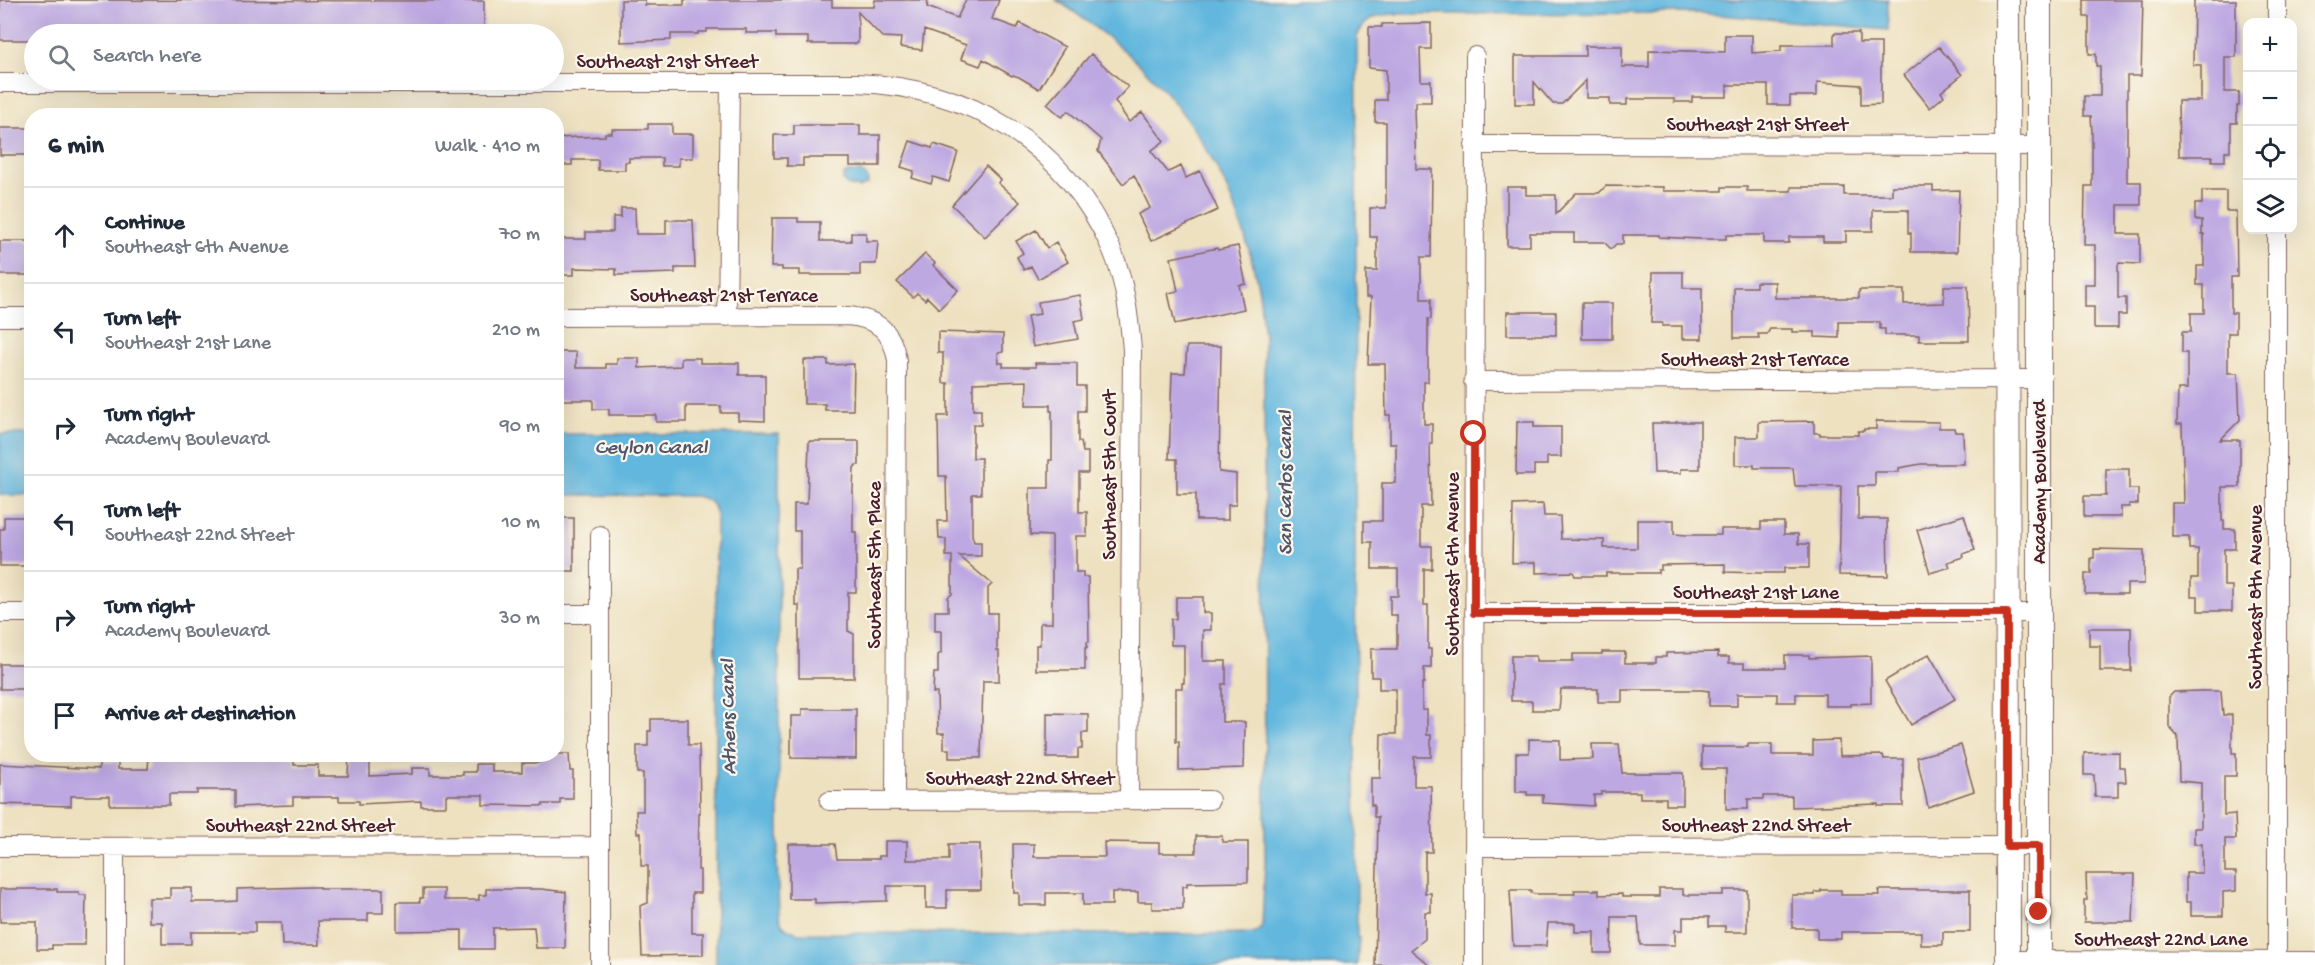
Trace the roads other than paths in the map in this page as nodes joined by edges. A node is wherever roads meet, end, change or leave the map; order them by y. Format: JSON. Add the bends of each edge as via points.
{"nodes":[{"id":1,"x":2007,"y":0,"type":"edge"},
{"id":2,"x":2039,"y":0,"type":"edge"},
{"id":3,"x":2277,"y":0,"type":"edge"},
{"id":4,"x":2277,"y":18,"type":"edge"},
{"id":5,"x":1474,"y":56,"type":"dead end"},
{"id":6,"x":0,"y":83,"type":"edge"},
{"id":7,"x":24,"y":83,"type":"edge"},
{"id":8,"x":564,"y":83,"type":"edge"},
{"id":9,"x":730,"y":83,"type":"junction"},
{"id":10,"x":1474,"y":145,"type":"junction"},
{"id":11,"x":2007,"y":146,"type":"junction"},
{"id":12,"x":2039,"y":146,"type":"junction"},
{"id":13,"x":1058,"y":169,"type":"joint"},
{"id":14,"x":2277,"y":234,"type":"edge"},
{"id":15,"x":0,"y":317,"type":"edge"},
{"id":16,"x":24,"y":317,"type":"edge"},
{"id":17,"x":564,"y":317,"type":"edge"},
{"id":18,"x":727,"y":317,"type":"junction"},
{"id":19,"x":886,"y":333,"type":"joint"},
{"id":20,"x":2006,"y":380,"type":"junction"},
{"id":21,"x":2038,"y":380,"type":"junction"},
{"id":22,"x":1473,"y":381,"type":"junction"},
{"id":23,"x":600,"y":535,"type":"dead end"},
{"id":24,"x":0,"y":613,"type":"edge"},
{"id":25,"x":24,"y":613,"type":"edge"},
{"id":26,"x":1474,"y":613,"type":"junction"},
{"id":27,"x":2007,"y":613,"type":"junction"},
{"id":28,"x":2039,"y":613,"type":"junction"},
{"id":29,"x":564,"y":614,"type":"edge"},
{"id":30,"x":600,"y":614,"type":"junction"},
{"id":31,"x":1129,"y":799,"type":"junction"},
{"id":32,"x":896,"y":800,"type":"junction"},
{"id":33,"x":1210,"y":800,"type":"dead end"},
{"id":34,"x":829,"y":801,"type":"dead end"},
{"id":35,"x":600,"y":846,"type":"junction"},
{"id":36,"x":2007,"y":846,"type":"junction"},
{"id":37,"x":2039,"y":846,"type":"junction"},
{"id":38,"x":0,"y":847,"type":"edge"},
{"id":39,"x":115,"y":847,"type":"junction"},
{"id":40,"x":1474,"y":847,"type":"junction"},
{"id":41,"x":2315,"y":961,"type":"edge"},
{"id":42,"x":2008,"y":963,"type":"edge"},
{"id":43,"x":2039,"y":963,"type":"edge"},
{"id":44,"x":2277,"y":963,"type":"edge"},
{"id":45,"x":115,"y":965,"type":"edge"},
{"id":46,"x":600,"y":965,"type":"edge"},
{"id":47,"x":1474,"y":965,"type":"edge"}],
"edges":[{"from":1,"to":11,"type":"street","name":"Academy Boulevard"},
{"from":2,"to":12,"type":"street","name":"Academy Boulevard"},
{"from":3,"to":4,"type":"street"},
{"from":5,"to":10,"type":"street","name":"Southeast 6th Avenue"},
{"from":6,"to":7,"type":"street","name":"Southeast 21st Street"},
{"from":8,"to":9,"type":"street","name":"Southeast 21st Street"},
{"from":9,"to":13,"type":"street","name":"Southeast 21st Street","via":[[886,84],[943,96],[996,119]]},
{"from":9,"to":18,"type":"street"},
{"from":10,"to":11,"type":"street","name":"Southeast 21st Street"},
{"from":10,"to":22,"type":"street","name":"Southeast 6th Avenue"},
{"from":11,"to":12,"type":"street","name":"Southeast 21st Street"},
{"from":11,"to":20,"type":"street","name":"Academy Boulevard"},
{"from":12,"to":21,"type":"street","name":"Academy Boulevard"},
{"from":13,"to":31,"type":"street","name":"Southeast 5th Court","via":[[1091,211],[1112,250],[1130,321]]},
{"from":14,"to":44,"type":"street","name":"Southeast 8th Avenue"},
{"from":15,"to":16,"type":"street"},
{"from":17,"to":18,"type":"street","name":"Southeast 21st Terrace"},
{"from":18,"to":19,"type":"street","name":"Southeast 21st Terrace","via":[[860,318],[879,325]]},
{"from":19,"to":32,"type":"street","name":"Southeast 5th Place","via":[[897,360]]},
{"from":20,"to":21,"type":"street","name":"Southeast 21st Terrace"},
{"from":20,"to":22,"type":"street","name":"Southeast 21st Terrace"},
{"from":20,"to":27,"type":"street","name":"Academy Boulevard"},
{"from":21,"to":28,"type":"street","name":"Academy Boulevard"},
{"from":22,"to":26,"type":"street","name":"Southeast 6th Avenue"},
{"from":23,"to":30,"type":"street"},
{"from":24,"to":25,"type":"street"},
{"from":26,"to":27,"type":"street","name":"Southeast 21st Lane"},
{"from":26,"to":40,"type":"street","name":"Southeast 6th Avenue"},
{"from":27,"to":28,"type":"street","name":"Southeast 21st Lane"},
{"from":27,"to":36,"type":"street","name":"Academy Boulevard"},
{"from":28,"to":37,"type":"street","name":"Academy Boulevard"},
{"from":29,"to":30,"type":"street"},
{"from":30,"to":35,"type":"street"},
{"from":31,"to":32,"type":"street","name":"Southeast 22nd Street"},
{"from":31,"to":33,"type":"street","name":"Southeast 22nd Street"},
{"from":32,"to":34,"type":"street","name":"Southeast 22nd Street"},
{"from":35,"to":39,"type":"street","name":"Southeast 22nd Street"},
{"from":35,"to":46,"type":"street"},
{"from":36,"to":37,"type":"street","name":"Southeast 22nd Street"},
{"from":36,"to":40,"type":"street","name":"Southeast 22nd Street"},
{"from":36,"to":42,"type":"street","name":"Academy Boulevard"},
{"from":37,"to":43,"type":"street","name":"Academy Boulevard"},
{"from":38,"to":39,"type":"street","name":"Southeast 22nd Street"},
{"from":39,"to":45,"type":"street"},
{"from":40,"to":47,"type":"street","name":"Southeast 6th Avenue"},
{"from":41,"to":44,"type":"street","name":"Southeast 22nd Lane"},
{"from":42,"to":43,"type":"street","name":"Southeast 22nd Lane"},
{"from":43,"to":44,"type":"street","name":"Southeast 22nd Lane"}]}
